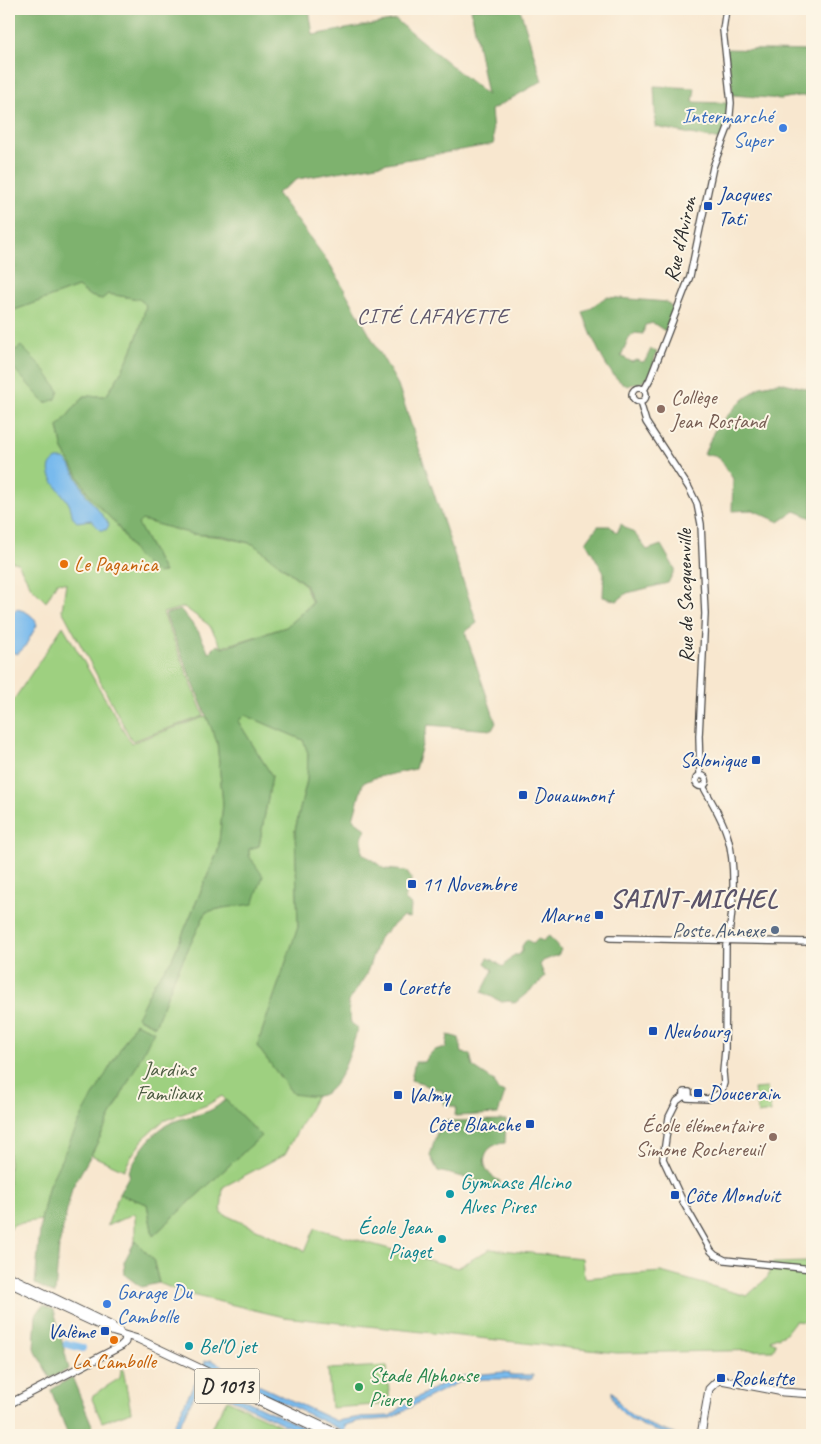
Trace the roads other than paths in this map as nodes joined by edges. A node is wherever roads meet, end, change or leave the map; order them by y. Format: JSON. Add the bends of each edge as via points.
{"nodes":[{"id":1,"x":726,"y":9,"type":"edge"},
{"id":2,"x":644,"y":390,"type":"junction"},
{"id":3,"x":640,"y":402,"type":"junction"},
{"id":4,"x":610,"y":938,"type":"dead end"},
{"id":5,"x":728,"y":940,"type":"junction"},
{"id":6,"x":812,"y":942,"type":"edge"},
{"id":7,"x":812,"y":1269,"type":"edge"},
{"id":8,"x":9,"y":1276,"type":"edge"},
{"id":9,"x":9,"y":1283,"type":"edge"},
{"id":10,"x":126,"y":1336,"type":"junction"},
{"id":11,"x":812,"y":1394,"type":"edge"},
{"id":12,"x":9,"y":1404,"type":"edge"},
{"id":13,"x":329,"y":1435,"type":"edge"},
{"id":14,"x":341,"y":1435,"type":"edge"},
{"id":15,"x":701,"y":1435,"type":"edge"}],
"edges":[{"from":1,"to":2,"type":"street","name":"Rue d'Aviron","via":[[723,30],[731,103],[729,124],[711,175],[690,276]]},
{"from":2,"to":3,"type":"street","via":[[646,396]]},
{"from":2,"to":3,"type":"street","via":[[637,388],[632,393],[633,399]]},
{"from":3,"to":5,"type":"street","name":"Rue de Sacquenville","via":[[646,422],[697,504],[702,524],[705,604],[700,775],[706,778],[703,786],[728,839],[732,878]]},
{"from":4,"to":5,"type":"street"},
{"from":5,"to":6,"type":"street"},
{"from":5,"to":7,"type":"street","via":[[724,1083],[721,1093],[712,1098],[686,1096],[677,1101],[669,1117],[663,1159],[682,1202],[715,1256],[725,1260]]},
{"from":8,"to":10,"type":"main road","number":"D 1013"},
{"from":9,"to":10,"type":"main road","number":"D 1013"},
{"from":10,"to":12,"type":"main road","via":[[121,1346]]},
{"from":10,"to":13,"type":"main road","number":"D 1013"},
{"from":10,"to":14,"type":"main road","number":"D 1013","via":[[140,1339]]},
{"from":11,"to":15,"type":"main road","via":[[721,1380],[709,1389]]}]}
